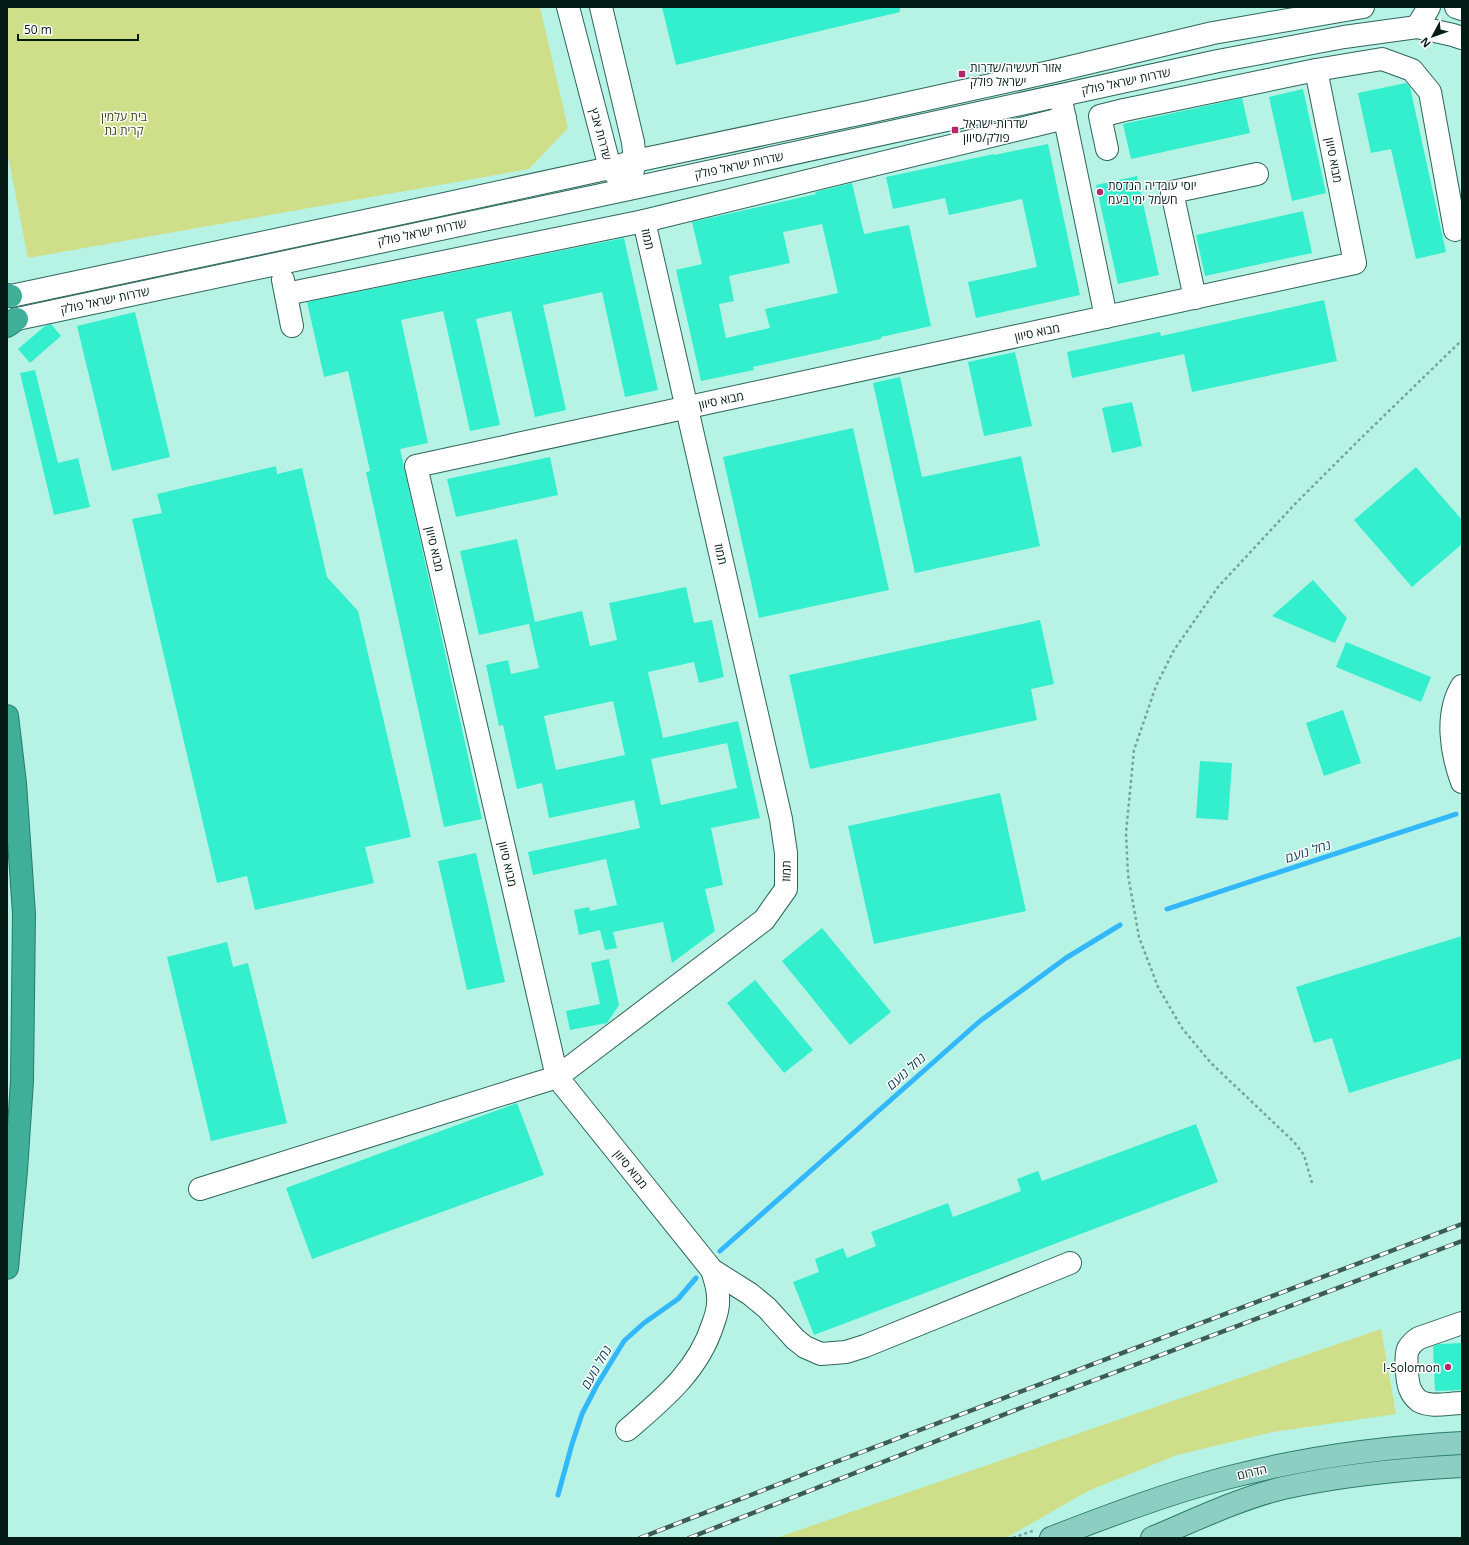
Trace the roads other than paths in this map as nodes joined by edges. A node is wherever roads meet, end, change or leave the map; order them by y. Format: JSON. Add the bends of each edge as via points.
{"nodes":[{"id":1,"x":568,"y":7,"type":"edge"},
{"id":2,"x":601,"y":7,"type":"edge"},
{"id":3,"x":1363,"y":7,"type":"edge"},
{"id":4,"x":1428,"y":7,"type":"edge"},
{"id":5,"x":1456,"y":7,"type":"edge"},
{"id":6,"x":1462,"y":9,"type":"edge"},
{"id":7,"x":1414,"y":17,"type":"edge"},
{"id":8,"x":1462,"y":38,"type":"edge"},
{"id":9,"x":1316,"y":70,"type":"junction"},
{"id":10,"x":1054,"y":71,"type":"junction"},
{"id":11,"x":1060,"y":96,"type":"junction"},
{"id":12,"x":1065,"y":118,"type":"junction"},
{"id":13,"x":1107,"y":149,"type":"dead end"},
{"id":14,"x":607,"y":158,"type":"junction"},
{"id":15,"x":635,"y":161,"type":"junction"},
{"id":16,"x":1257,"y":174,"type":"dead end"},
{"id":17,"x":629,"y":189,"type":"junction"},
{"id":18,"x":644,"y":221,"type":"junction"},
{"id":19,"x":1455,"y":230,"type":"dead end"},
{"id":20,"x":275,"y":239,"type":"junction"},
{"id":21,"x":280,"y":263,"type":"junction"},
{"id":22,"x":286,"y":294,"type":"junction"},
{"id":23,"x":9,"y":295,"type":"edge"},
{"id":24,"x":1195,"y":298,"type":"junction"},
{"id":25,"x":1106,"y":317,"type":"junction"},
{"id":26,"x":12,"y":322,"type":"edge"},
{"id":27,"x":292,"y":326,"type":"dead end"},
{"id":28,"x":687,"y":408,"type":"junction"},
{"id":29,"x":1462,"y":686,"type":"edge"},
{"id":30,"x":7,"y":716,"type":"edge"},
{"id":31,"x":1462,"y":782,"type":"edge"},
{"id":32,"x":558,"y":1077,"type":"junction"},
{"id":33,"x":200,"y":1189,"type":"dead end"},
{"id":34,"x":1070,"y":1263,"type":"dead end"},
{"id":35,"x":7,"y":1268,"type":"edge"},
{"id":36,"x":712,"y":1270,"type":"junction"},
{"id":37,"x":1462,"y":1323,"type":"edge"},
{"id":38,"x":1462,"y":1403,"type":"edge"},
{"id":39,"x":627,"y":1430,"type":"dead end"},
{"id":40,"x":1462,"y":1443,"type":"edge"},
{"id":41,"x":1462,"y":1466,"type":"edge"},
{"id":42,"x":1051,"y":1538,"type":"edge"},
{"id":43,"x":1152,"y":1538,"type":"edge"}],
"edges":[{"from":1,"to":14,"type":"street","name":"שדרות אבץ"},
{"from":2,"to":15,"type":"street","via":[[633,142]]},
{"from":3,"to":10,"type":"street","via":[[1214,33]]},
{"from":4,"to":7,"type":"street"},
{"from":5,"to":6,"type":"street"},
{"from":7,"to":8,"type":"street","name":"שדרות ישראל פולק"},
{"from":7,"to":11,"type":"street","name":"שדרות ישראל פולק","via":[[1344,37],[1218,61]]},
{"from":9,"to":13,"type":"street","via":[[1100,116]]},
{"from":9,"to":19,"type":"street","via":[[1382,59],[1412,70],[1430,92]]},
{"from":9,"to":24,"type":"street","name":"מבוא סיוון","via":[[1355,263]]},
{"from":10,"to":11,"type":"street"},
{"from":10,"to":15,"type":"street"},
{"from":11,"to":12,"type":"street"},
{"from":11,"to":17,"type":"street","name":"שדרות ישראל פולק"},
{"from":12,"to":18,"type":"street"},
{"from":12,"to":25,"type":"street"},
{"from":14,"to":15,"type":"street"},
{"from":14,"to":17,"type":"street","name":"שדרות אבץ"},
{"from":14,"to":20,"type":"street","name":"שדרות ישראל פולק","via":[[586,173]]},
{"from":15,"to":17,"type":"street"},
{"from":16,"to":24,"type":"street","via":[[1172,192]]},
{"from":17,"to":21,"type":"street","name":"שדרות ישראל פולק"},
{"from":18,"to":22,"type":"street"},
{"from":18,"to":28,"type":"street","name":"תמוז"},
{"from":20,"to":21,"type":"street"},
{"from":20,"to":23,"type":"street","name":"שדרות ישראל פולק"},
{"from":21,"to":22,"type":"street"},
{"from":21,"to":26,"type":"street","name":"שדרות ישראל פולק"},
{"from":22,"to":27,"type":"street"},
{"from":24,"to":25,"type":"street","name":"מבוא סיוון"},
{"from":25,"to":28,"type":"street","name":"מבוא סיוון"},
{"from":28,"to":32,"type":"street","name":"תמוז","via":[[781,819],[786,853],[786,889],[764,920]]},
{"from":28,"to":32,"type":"street","name":"מבוא סיוון","via":[[416,466]]},
{"from":29,"to":31,"type":"street","via":[[1451,718],[1455,763]]},
{"from":30,"to":35,"type":"highway","via":[[15,783],[24,914],[22,1081]]},
{"from":32,"to":33,"type":"street"},
{"from":32,"to":36,"type":"street","name":"מבוא סיוון"},
{"from":34,"to":36,"type":"street","via":[[865,1346],[846,1352],[821,1354],[805,1347],[768,1308]]},
{"from":36,"to":39,"type":"street","via":[[719,1298],[717,1312],[696,1361],[670,1393]]},
{"from":37,"to":38,"type":"street","via":[[1419,1338],[1408,1349],[1407,1356],[1409,1387],[1413,1396],[1428,1404]]},
{"from":40,"to":42,"type":"main road","name":"הדרום","via":[[1351,1453],[1276,1466],[1128,1508]]},
{"from":41,"to":43,"type":"main road","name":"הדרום","via":[[1355,1475],[1282,1489],[1227,1506]]}]}
